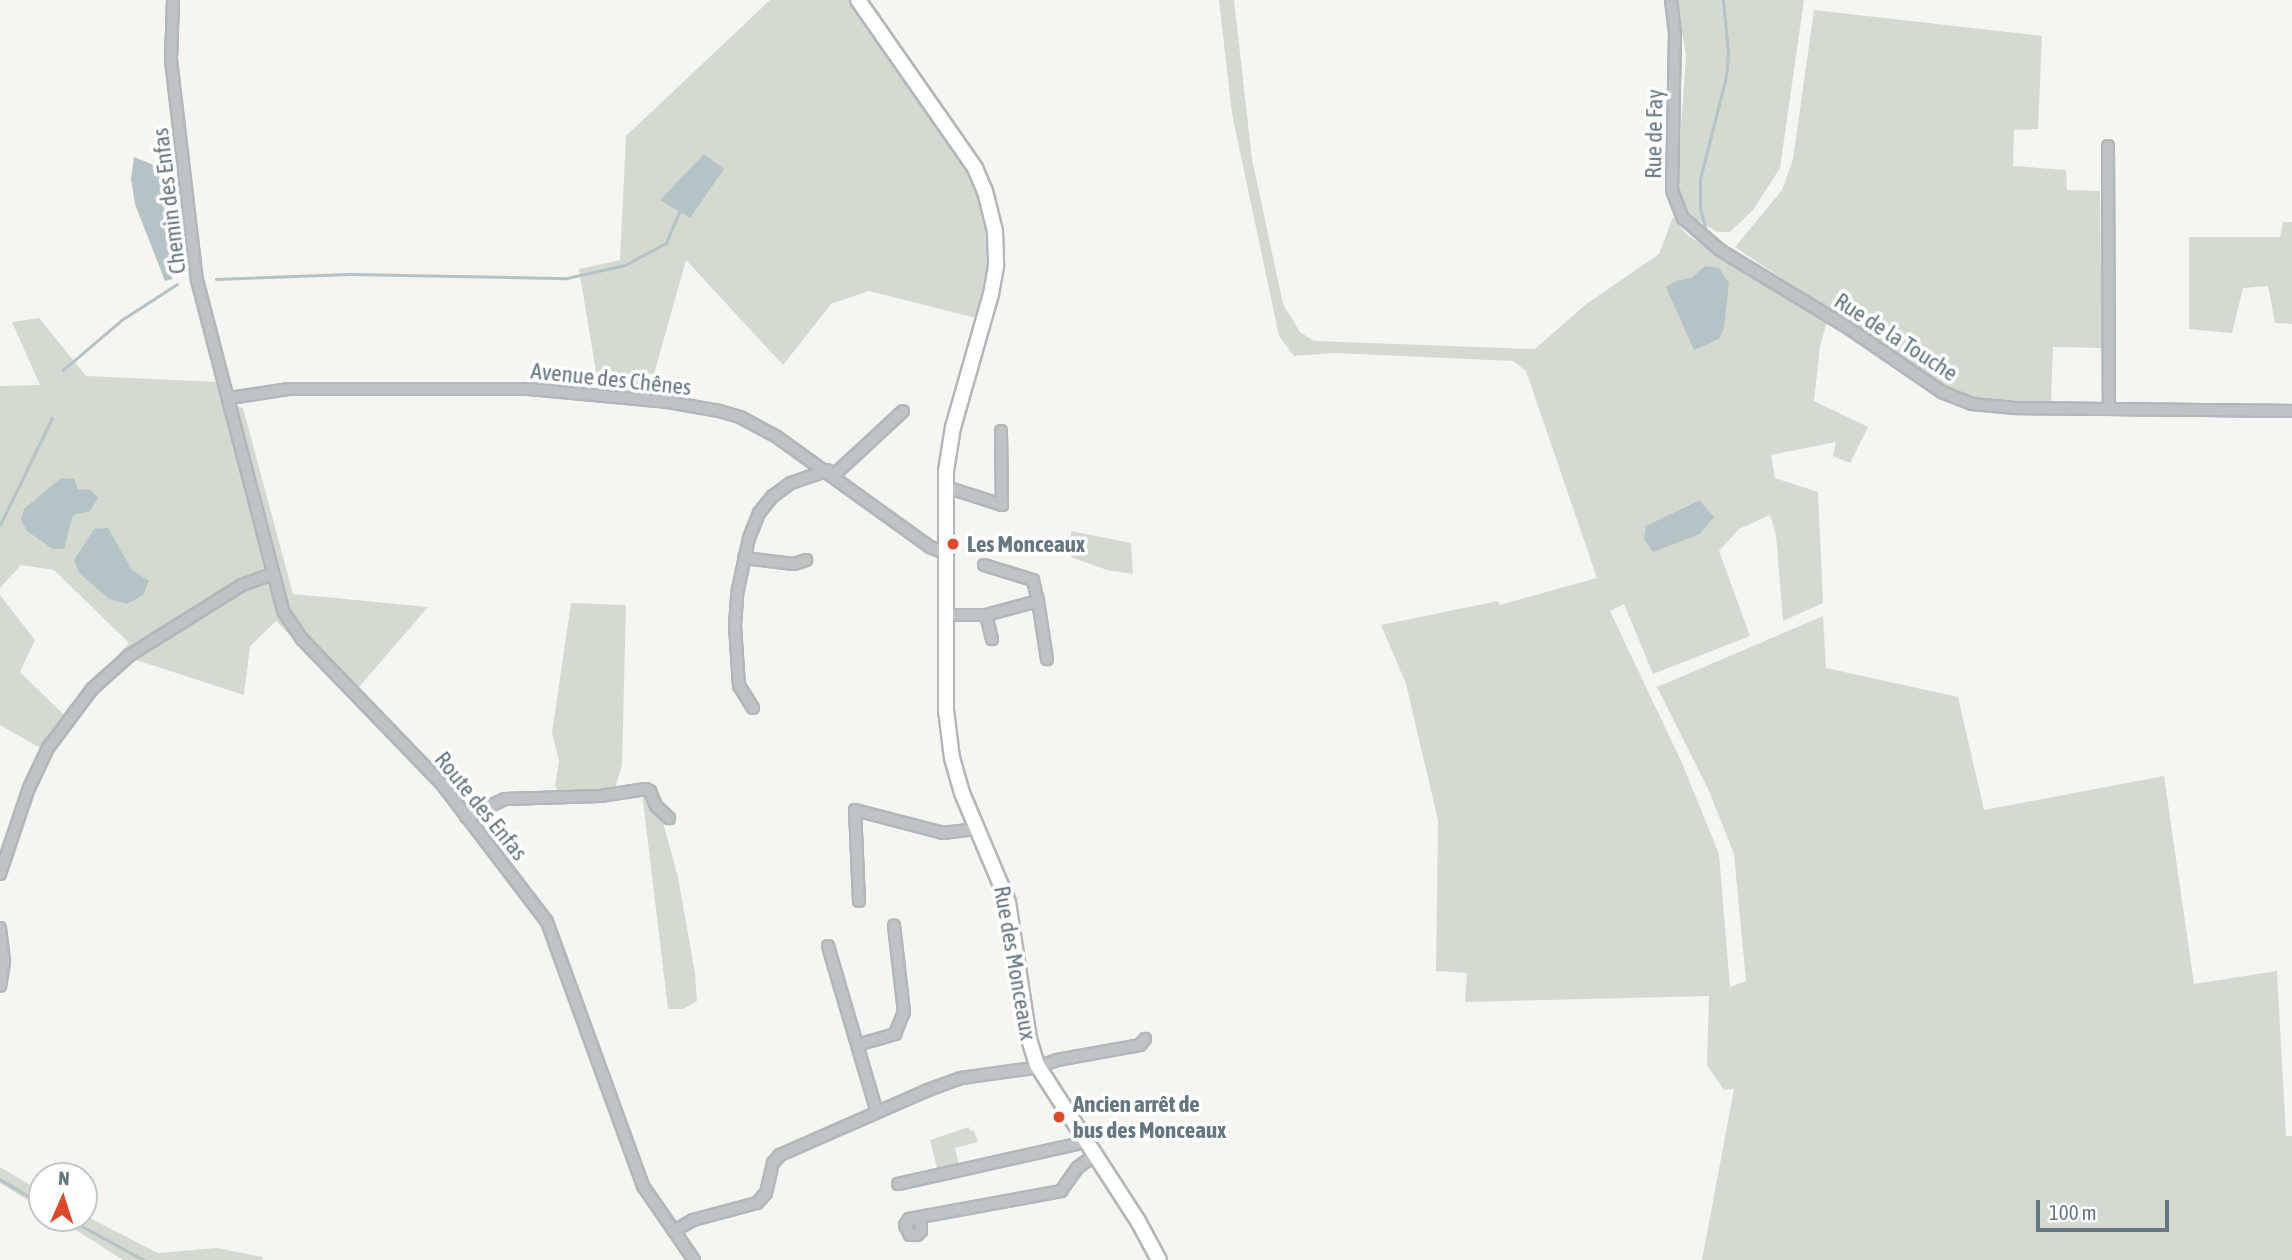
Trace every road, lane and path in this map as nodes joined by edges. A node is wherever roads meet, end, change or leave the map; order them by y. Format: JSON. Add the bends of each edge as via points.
{"nodes":[{"id":1,"x":173,"y":0,"type":"edge"},
{"id":2,"x":858,"y":0,"type":"edge"},
{"id":3,"x":1671,"y":0,"type":"edge"},
{"id":4,"x":2108,"y":146,"type":"dead end"},
{"id":5,"x":1720,"y":250,"type":"joint"},
{"id":6,"x":229,"y":396,"type":"junction"},
{"id":7,"x":2109,"y":408,"type":"junction"},
{"id":8,"x":903,"y":411,"type":"dead end"},
{"id":9,"x":2292,"y":411,"type":"edge"},
{"id":10,"x":1001,"y":431,"type":"dead end"},
{"id":11,"x":831,"y":473,"type":"junction"},
{"id":12,"x":946,"y":487,"type":"junction"},
{"id":13,"x":946,"y":553,"type":"junction"},
{"id":14,"x":744,"y":558,"type":"junction"},
{"id":15,"x":806,"y":560,"type":"dead end"},
{"id":16,"x":984,"y":565,"type":"dead end"},
{"id":17,"x":273,"y":573,"type":"junction"},
{"id":18,"x":1038,"y":601,"type":"junction"},
{"id":19,"x":946,"y":615,"type":"junction"},
{"id":20,"x":986,"y":615,"type":"junction"},
{"id":21,"x":992,"y":639,"type":"dead end"},
{"id":22,"x":1047,"y":659,"type":"dead end"},
{"id":23,"x":754,"y":708,"type":"dead end"},
{"id":24,"x":466,"y":817,"type":"junction"},
{"id":25,"x":669,"y":818,"type":"dead end"},
{"id":26,"x":977,"y":829,"type":"junction"},
{"id":27,"x":0,"y":874,"type":"edge"},
{"id":28,"x":859,"y":901,"type":"dead end"},
{"id":29,"x":894,"y":926,"type":"dead end"},
{"id":30,"x":0,"y":928,"type":"edge"},
{"id":31,"x":828,"y":946,"type":"dead end"},
{"id":32,"x":0,"y":986,"type":"edge"},
{"id":33,"x":1145,"y":1040,"type":"dead end"},
{"id":34,"x":857,"y":1045,"type":"junction"},
{"id":35,"x":1037,"y":1065,"type":"junction"},
{"id":36,"x":877,"y":1112,"type":"junction"},
{"id":37,"x":1086,"y":1142,"type":"junction"},
{"id":38,"x":1095,"y":1156,"type":"junction"},
{"id":39,"x":898,"y":1184,"type":"dead end"},
{"id":40,"x":916,"y":1219,"type":"dead end"},
{"id":41,"x":674,"y":1231,"type":"junction"},
{"id":42,"x":694,"y":1260,"type":"edge"},
{"id":43,"x":1159,"y":1260,"type":"edge"}],
"edges":[{"from":1,"to":6,"type":"street","name":"Chemin des Enfas","via":[[171,60],[198,280]]},
{"from":2,"to":12,"type":"main road","name":"Rue des Monceaux","via":[[975,168],[993,218],[994,279],[953,427]]},
{"from":3,"to":5,"type":"street","name":"Rue de Fay","via":[[1675,34],[1672,190],[1683,218]]},
{"from":4,"to":7,"type":"street"},
{"from":5,"to":7,"type":"street","name":"Rue de la Touche","via":[[1956,399],[1990,407]]},
{"from":6,"to":11,"type":"street","name":"Avenue des Chênes","via":[[289,389],[508,389],[668,402],[740,417]]},
{"from":6,"to":17,"type":"street","name":"Route des Enfas"},
{"from":7,"to":9,"type":"street","name":"Rue de la Touche"},
{"from":8,"to":11,"type":"street"},
{"from":10,"to":12,"type":"street","via":[[1002,505]]},
{"from":11,"to":13,"type":"street","name":"Avenue des Chênes","via":[[930,547]]},
{"from":11,"to":14,"type":"street","via":[[791,483],[765,505],[753,524]]},
{"from":12,"to":13,"type":"main road","name":"Rue des Monceaux"},
{"from":13,"to":19,"type":"main road","name":"Rue des Monceaux"},
{"from":14,"to":15,"type":"street","via":[[794,564]]},
{"from":14,"to":23,"type":"street","via":[[735,610],[735,644],[739,686]]},
{"from":16,"to":18,"type":"street","via":[[1033,580]]},
{"from":17,"to":24,"type":"street","name":"Route des Enfas","via":[[283,611],[294,630],[434,775]]},
{"from":17,"to":27,"type":"street","via":[[242,585],[130,655],[92,689],[48,748],[29,788]]},
{"from":18,"to":20,"type":"street"},
{"from":18,"to":22,"type":"street"},
{"from":19,"to":20,"type":"street"},
{"from":19,"to":26,"type":"main road","name":"Rue des Monceaux","via":[[948,740],[956,776]]},
{"from":20,"to":21,"type":"street"},
{"from":24,"to":25,"type":"street","via":[[505,799],[600,796],[645,789]]},
{"from":24,"to":41,"type":"street","name":"Route des Enfas","via":[[552,932],[643,1186]]},
{"from":26,"to":28,"type":"street","via":[[943,833],[855,810]]},
{"from":26,"to":35,"type":"main road","name":"Rue des Monceaux","via":[[1008,902],[1028,1039]]},
{"from":29,"to":34,"type":"street","via":[[904,1012],[895,1034]]},
{"from":30,"to":32,"type":"street","via":[[4,962]]},
{"from":31,"to":34,"type":"street"},
{"from":33,"to":35,"type":"street","via":[[1140,1045]]},
{"from":34,"to":36,"type":"street"},
{"from":35,"to":36,"type":"street","via":[[961,1079]]},
{"from":35,"to":37,"type":"main road","name":"Rue des Monceaux"},
{"from":36,"to":41,"type":"street","via":[[776,1159],[766,1193],[757,1203],[693,1220]]},
{"from":37,"to":38,"type":"main road","name":"Rue des Monceaux"},
{"from":37,"to":39,"type":"street"},
{"from":38,"to":40,"type":"street","via":[[1077,1168],[1061,1191]]},
{"from":38,"to":43,"type":"main road","name":"Rue des Monceaux"},
{"from":41,"to":42,"type":"street","name":"Route des Enfas"}]}
